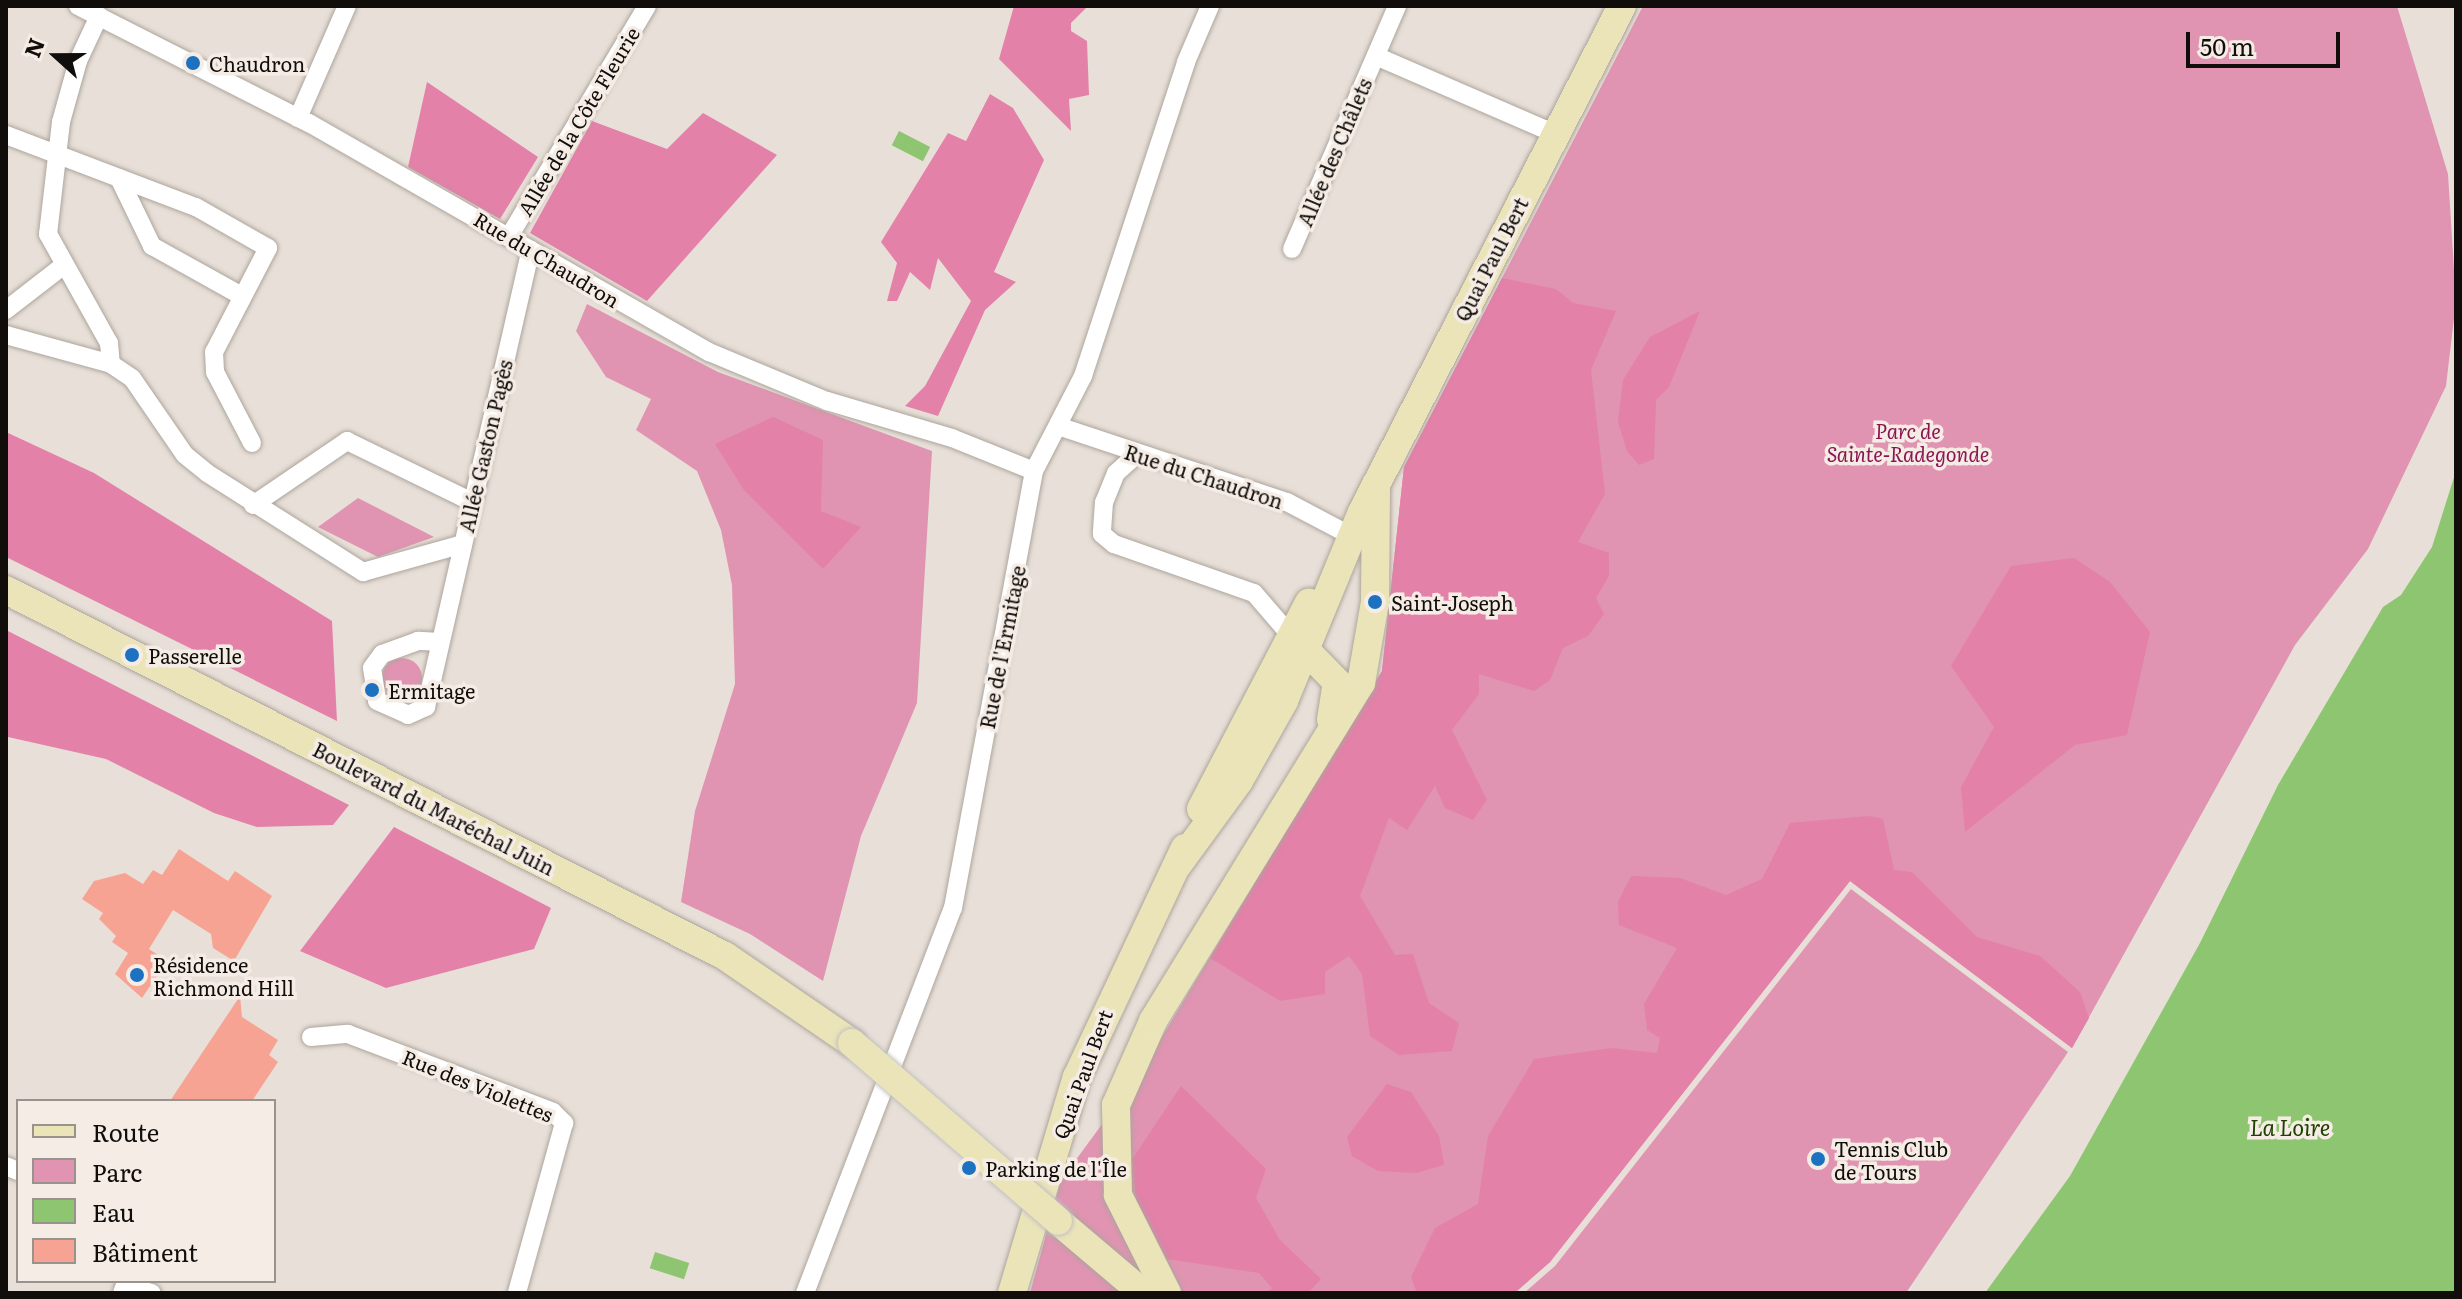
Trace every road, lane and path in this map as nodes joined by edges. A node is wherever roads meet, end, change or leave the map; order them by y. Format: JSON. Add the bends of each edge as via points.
{"nodes":[{"id":1,"x":78,"y":6,"type":"edge"},
{"id":2,"x":347,"y":6,"type":"edge"},
{"id":3,"x":647,"y":6,"type":"edge"},
{"id":4,"x":1210,"y":6,"type":"edge"},
{"id":5,"x":1397,"y":6,"type":"edge"},
{"id":6,"x":1622,"y":6,"type":"edge"},
{"id":7,"x":99,"y":16,"type":"junction"},
{"id":8,"x":1376,"y":56,"type":"junction"},
{"id":9,"x":298,"y":118,"type":"junction"},
{"id":10,"x":1555,"y":134,"type":"junction"},
{"id":11,"x":6,"y":135,"type":"edge"},
{"id":12,"x":57,"y":152,"type":"junction"},
{"id":13,"x":119,"y":178,"type":"junction"},
{"id":14,"x":510,"y":235,"type":"junction"},
{"id":15,"x":1292,"y":249,"type":"dead end"},
{"id":16,"x":531,"y":250,"type":"junction"},
{"id":17,"x":63,"y":266,"type":"junction"},
{"id":18,"x":242,"y":296,"type":"junction"},
{"id":19,"x":6,"y":310,"type":"edge"},
{"id":20,"x":6,"y":335,"type":"edge"},
{"id":21,"x":111,"y":364,"type":"junction"},
{"id":22,"x":1061,"y":427,"type":"junction"},
{"id":23,"x":252,"y":443,"type":"dead end"},
{"id":24,"x":1136,"y":455,"type":"junction"},
{"id":25,"x":1034,"y":471,"type":"junction"},
{"id":26,"x":1376,"y":484,"type":"junction"},
{"id":27,"x":472,"y":502,"type":"junction"},
{"id":28,"x":253,"y":505,"type":"junction"},
{"id":29,"x":1353,"y":522,"type":"junction"},
{"id":30,"x":463,"y":544,"type":"junction"},
{"id":31,"x":6,"y":590,"type":"edge"},
{"id":32,"x":440,"y":642,"type":"junction"},
{"id":33,"x":1300,"y":642,"type":"junction"},
{"id":34,"x":1296,"y":789,"type":"junction"},
{"id":35,"x":311,"y":1037,"type":"dead end"},
{"id":36,"x":123,"y":1286,"type":"edge"},
{"id":37,"x":152,"y":1293,"type":"edge"},
{"id":38,"x":517,"y":1293,"type":"edge"},
{"id":39,"x":805,"y":1293,"type":"edge"},
{"id":40,"x":1012,"y":1293,"type":"edge"},
{"id":41,"x":1143,"y":1293,"type":"edge"},
{"id":42,"x":1167,"y":1293,"type":"edge"}],
"edges":[{"from":1,"to":7,"type":"street","name":"Rue du Chaudron"},
{"from":2,"to":9,"type":"street"},
{"from":3,"to":14,"type":"street","name":"Allée de la Côte Fleurie"},
{"from":4,"to":22,"type":"street","name":"Rue de l'Ermitage"},
{"from":5,"to":8,"type":"street","name":"Allée des Châlets"},
{"from":6,"to":10,"type":"main road","name":"Quai Paul Bert"},
{"from":7,"to":9,"type":"street","name":"Rue du Chaudron"},
{"from":7,"to":12,"type":"street","via":[[78,61]]},
{"from":8,"to":10,"type":"street","name":"Allée des Châlets"},
{"from":8,"to":15,"type":"street","name":"Allée des Châlets"},
{"from":9,"to":14,"type":"street","name":"Rue du Chaudron"},
{"from":10,"to":26,"type":"main road","name":"Quai Paul Bert"},
{"from":11,"to":12,"type":"street"},
{"from":12,"to":13,"type":"street"},
{"from":12,"to":17,"type":"street","via":[[48,234]]},
{"from":13,"to":18,"type":"street","via":[[152,246]]},
{"from":13,"to":18,"type":"street","via":[[196,207],[268,248]]},
{"from":14,"to":16,"type":"street","name":"Rue du Chaudron"},
{"from":16,"to":25,"type":"street","name":"Rue du Chaudron","via":[[709,352],[827,401],[952,438]]},
{"from":16,"to":27,"type":"street","name":"Allée Gaston Pagès"},
{"from":17,"to":19,"type":"street"},
{"from":17,"to":21,"type":"street","via":[[109,343]]},
{"from":18,"to":23,"type":"street","via":[[214,352],[215,372]]},
{"from":20,"to":21,"type":"street"},
{"from":21,"to":28,"type":"street","via":[[132,378],[185,455]]},
{"from":22,"to":24,"type":"street","name":"Rue du Chaudron"},
{"from":22,"to":25,"type":"street","name":"Rue de l'Ermitage"},
{"from":24,"to":29,"type":"street","name":"Rue du Chaudron"},
{"from":24,"to":33,"type":"street","via":[[1116,473],[1104,502],[1102,534],[1114,544],[1254,593]]},
{"from":25,"to":39,"type":"street","name":"Rue de l'Ermitage","via":[[953,908]]},
{"from":26,"to":29,"type":"main road","name":"Quai Paul Bert"},
{"from":26,"to":34,"type":"main road","via":[[1378,558],[1368,659],[1351,704]]},
{"from":27,"to":28,"type":"street","via":[[347,441]]},
{"from":27,"to":30,"type":"street","name":"Allée Gaston Pagès"},
{"from":28,"to":30,"type":"street","via":[[363,572],[375,574]]},
{"from":29,"to":33,"type":"main road","name":"Quai Paul Bert"},
{"from":30,"to":32,"type":"street","name":"Allée Gaston Pagès"},
{"from":31,"to":41,"type":"main road","name":"Boulevard du Maréchal Juin","bridge":true,"via":[[725,956],[852,1043]]},
{"from":32,"to":32,"type":"street","name":"Allée Gaston Pagès","via":[[418,641],[382,654],[372,668],[377,701],[408,715],[426,707]]},
{"from":33,"to":34,"type":"main road","via":[[1330,669],[1338,697]]},
{"from":33,"to":40,"type":"main road","name":"Quai Paul Bert","via":[[1239,781],[1177,866],[1077,1077]]},
{"from":34,"to":42,"type":"main road","via":[[1153,1021],[1116,1105],[1118,1195]]},
{"from":35,"to":38,"type":"street","name":"Rue des Violettes","via":[[348,1034],[553,1112],[564,1123]]},
{"from":36,"to":37,"type":"street"}]}
